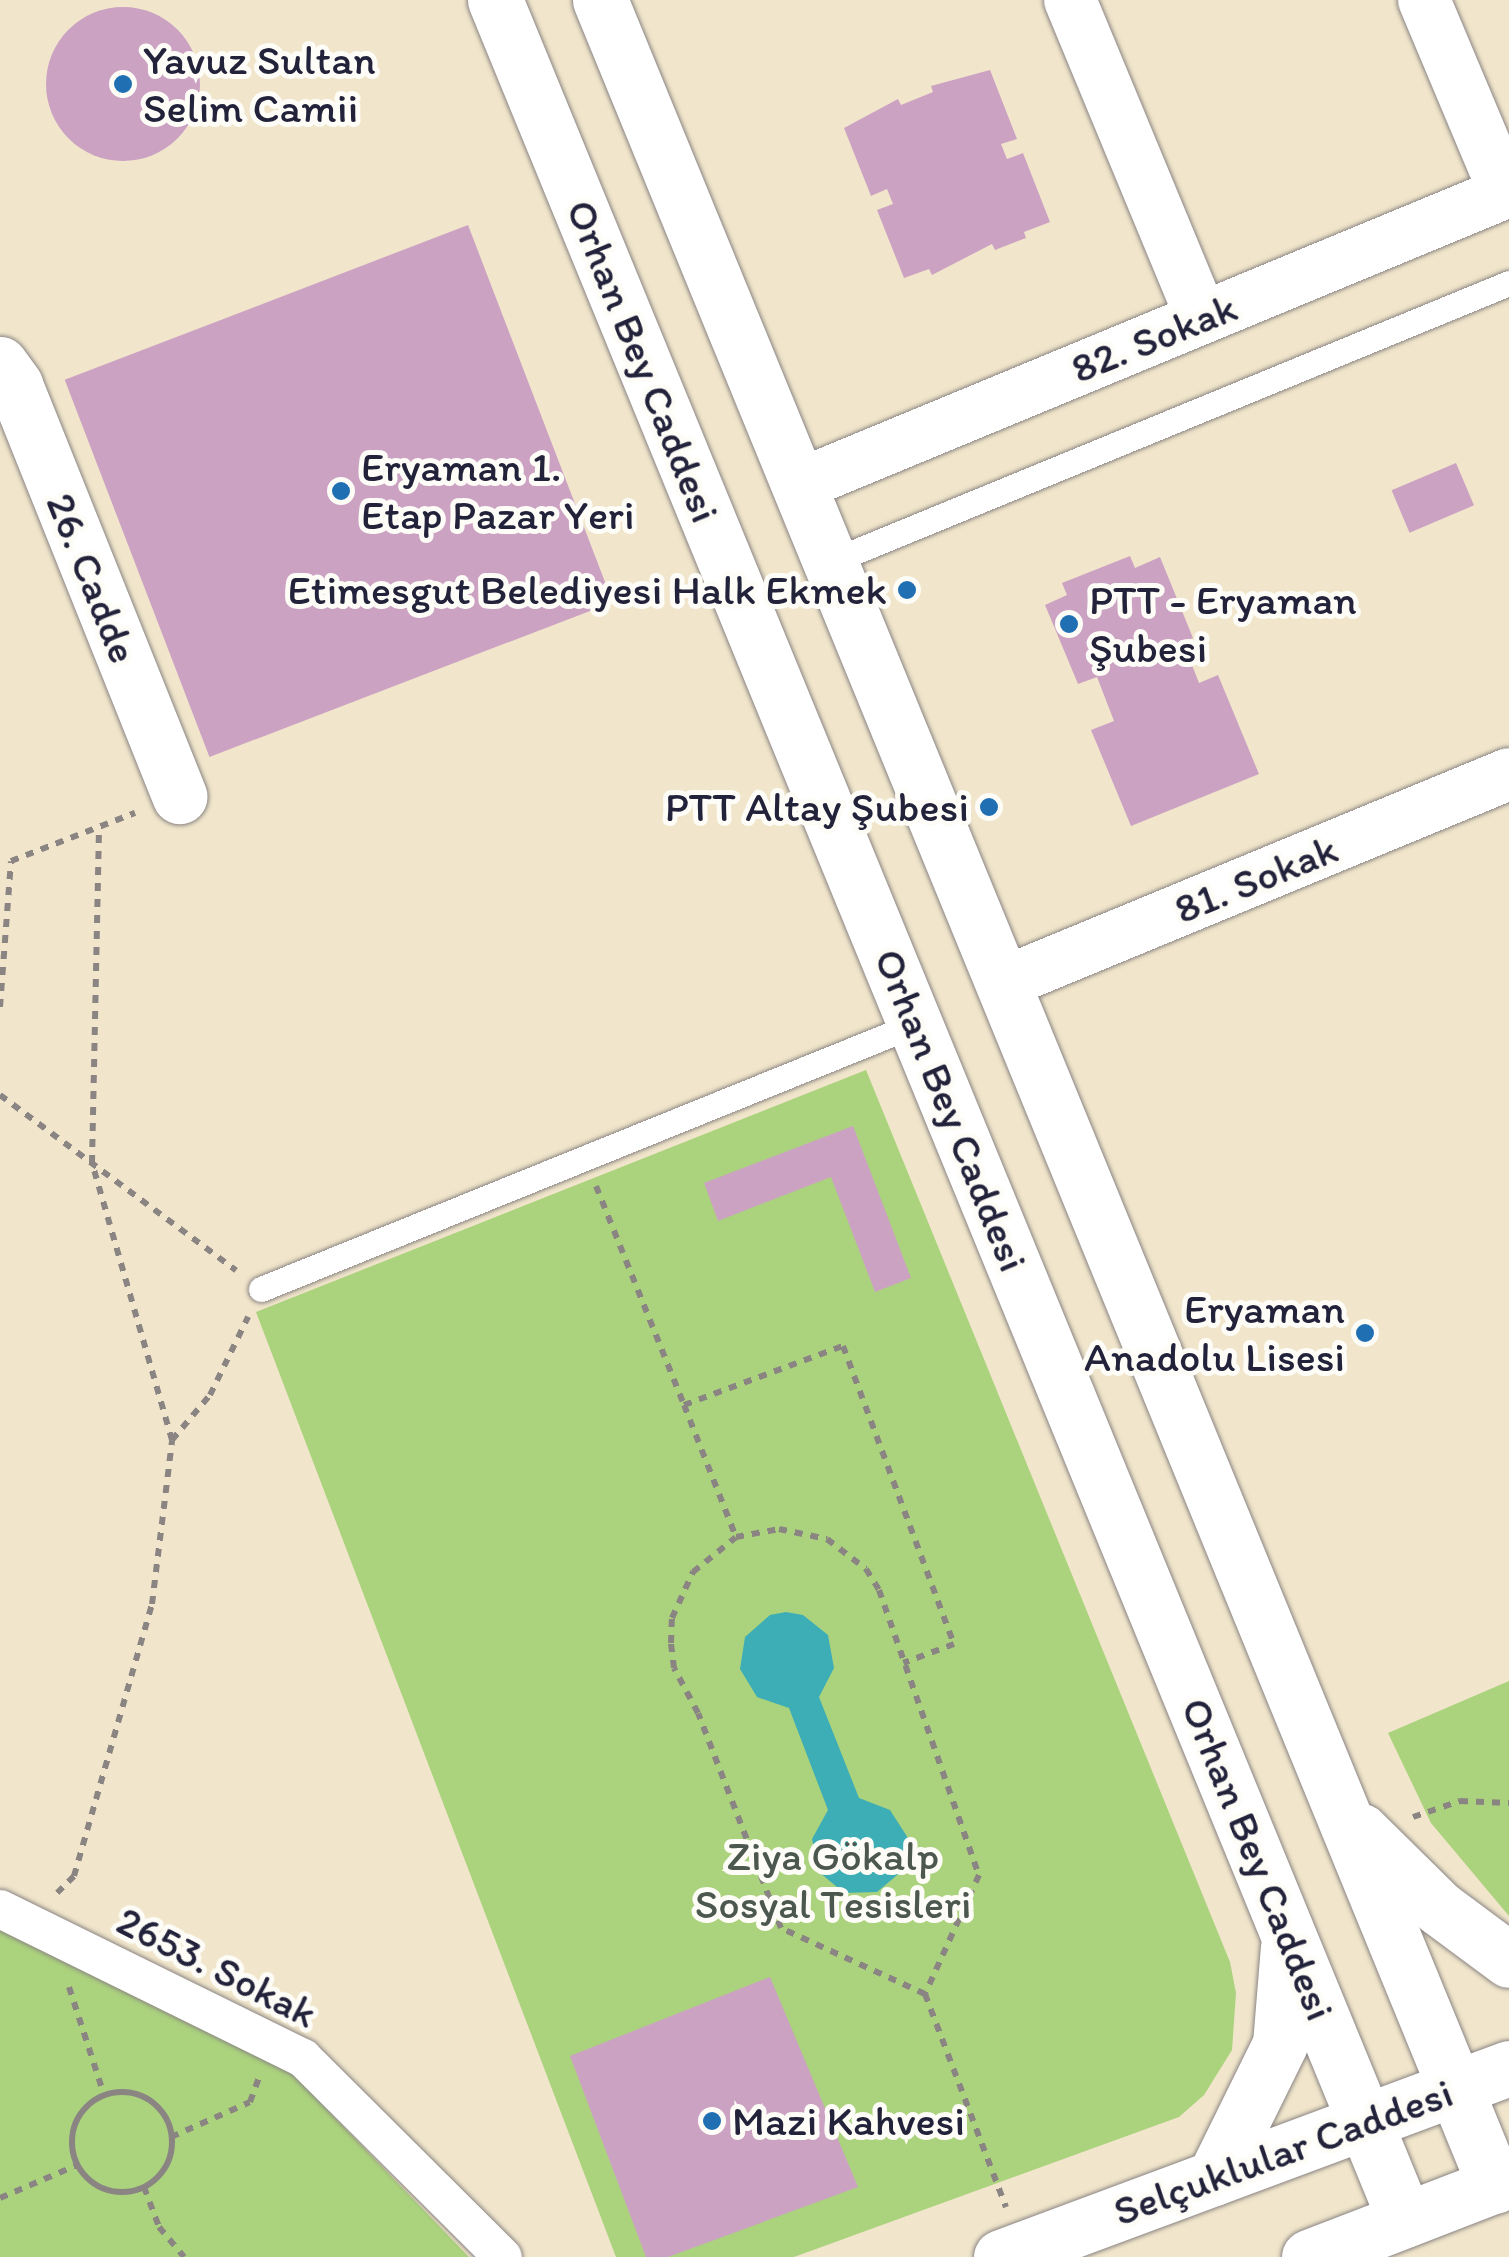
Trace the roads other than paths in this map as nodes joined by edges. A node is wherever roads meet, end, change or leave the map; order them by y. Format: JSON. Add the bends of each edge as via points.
{"nodes":[{"id":1,"x":495,"y":0,"type":"edge"},
{"id":2,"x":600,"y":0,"type":"edge"},
{"id":3,"x":1070,"y":0,"type":"edge"},
{"id":4,"x":1424,"y":0,"type":"edge"},
{"id":5,"x":1507,"y":192,"type":"edge"},
{"id":6,"x":1509,"y":284,"type":"edge"},
{"id":7,"x":1202,"y":318,"type":"junction"},
{"id":8,"x":0,"y":364,"type":"edge"},
{"id":9,"x":799,"y":485,"type":"junction"},
{"id":10,"x":830,"y":562,"type":"junction"},
{"id":11,"x":1509,"y":774,"type":"edge"},
{"id":12,"x":179,"y":796,"type":"road end"},
{"id":13,"x":1003,"y":983,"type":"junction"},
{"id":14,"x":916,"y":1024,"type":"junction"},
{"id":15,"x":261,"y":1289,"type":"road end"},
{"id":16,"x":1354,"y":1824,"type":"junction"},
{"id":17,"x":29,"y":1923,"type":"edge"},
{"id":18,"x":1288,"y":1928,"type":"junction"},
{"id":19,"x":1509,"y":1960,"type":"edge"},
{"id":20,"x":1509,"y":2068,"type":"edge"},
{"id":21,"x":1456,"y":2088,"type":"junction"},
{"id":22,"x":1365,"y":2121,"type":"junction"},
{"id":23,"x":1214,"y":2178,"type":"junction"},
{"id":24,"x":1502,"y":2183,"type":"edge"},
{"id":25,"x":1406,"y":2220,"type":"junction"},
{"id":26,"x":503,"y":2257,"type":"edge"},
{"id":27,"x":1001,"y":2257,"type":"edge"},
{"id":28,"x":1309,"y":2257,"type":"edge"}],
"edges":[{"from":1,"to":14,"type":"main road","name":"Orhan Bey Caddesi"},
{"from":2,"to":9,"type":"main road"},
{"from":3,"to":7,"type":"street"},
{"from":4,"to":5,"type":"street"},
{"from":5,"to":7,"type":"street","name":"82. Sokak"},
{"from":6,"to":10,"type":"lane"},
{"from":7,"to":9,"type":"street","name":"82. Sokak"},
{"from":8,"to":12,"type":"main road","name":"26. Cadde","via":[[15,385]]},
{"from":9,"to":10,"type":"main road"},
{"from":10,"to":13,"type":"main road"},
{"from":11,"to":13,"type":"street","name":"81. Sokak"},
{"from":13,"to":16,"type":"main road"},
{"from":14,"to":15,"type":"lane"},
{"from":14,"to":18,"type":"main road","name":"Orhan Bey Caddesi"},
{"from":16,"to":19,"type":"main road","via":[[1439,1908]]},
{"from":16,"to":21,"type":"main road"},
{"from":17,"to":26,"type":"street","name":"2653. Sokak","via":[[303,2058]]},
{"from":18,"to":22,"type":"main road","name":"Orhan Bey Caddesi"},
{"from":18,"to":23,"type":"main road","via":[[1289,1987],[1280,2044]]},
{"from":20,"to":21,"type":"main road","name":"Selçuklular Caddesi"},
{"from":21,"to":22,"type":"main road","name":"Selçuklular Caddesi"},
{"from":21,"to":24,"type":"main road"},
{"from":22,"to":23,"type":"main road","name":"Selçuklular Caddesi"},
{"from":22,"to":25,"type":"main road","name":"Orhan Bey Caddesi"},
{"from":23,"to":27,"type":"main road","name":"Selçuklular Caddesi"},
{"from":24,"to":25,"type":"main road"},
{"from":25,"to":28,"type":"main road"}]}
